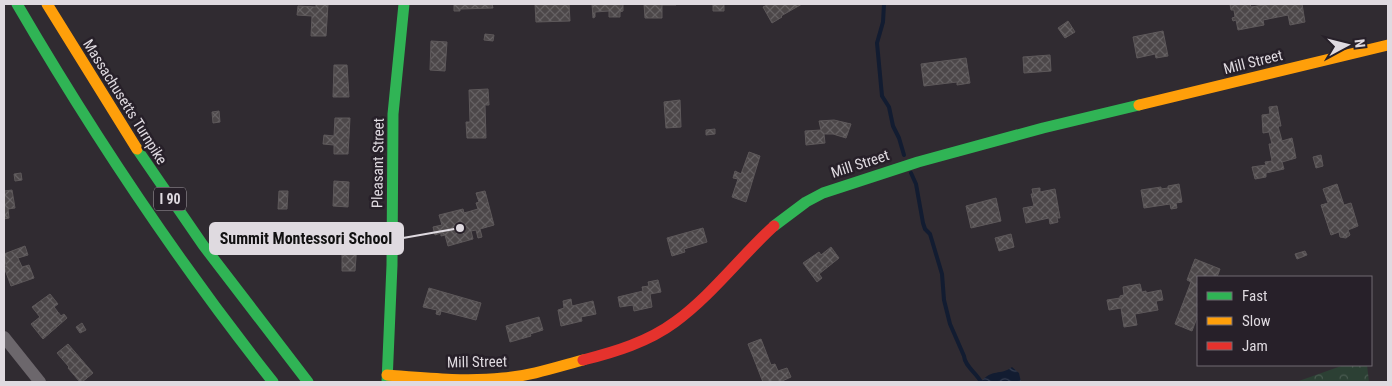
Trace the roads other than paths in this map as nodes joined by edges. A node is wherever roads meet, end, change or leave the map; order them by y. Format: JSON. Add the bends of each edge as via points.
{"nodes":[{"id":1,"x":17,"y":4,"type":"edge"},
{"id":2,"x":47,"y":4,"type":"edge"},
{"id":3,"x":404,"y":4,"type":"edge"},
{"id":4,"x":1388,"y":45,"type":"edge"},
{"id":5,"x":4,"y":337,"type":"edge"},
{"id":6,"x":387,"y":379,"type":"edge"},
{"id":7,"x":40,"y":382,"type":"edge"},
{"id":8,"x":273,"y":382,"type":"edge"},
{"id":9,"x":308,"y":382,"type":"edge"}],
"edges":[{"from":1,"to":8,"type":"main road","number":"I 90","via":[[79,110],[137,198],[202,291]]},
{"from":2,"to":9,"type":"main road","name":"Massachusetts Turnpike","number":"I 90","via":[[163,189],[249,308]]},
{"from":3,"to":6,"type":"main road","name":"Pleasant Street","via":[[393,114]]},
{"from":4,"to":6,"type":"main road","name":"Mill Street","via":[[1043,128],[927,159],[823,193],[784,216],[675,322],[627,348],[502,379]]},
{"from":5,"to":7,"type":"street"}]}
